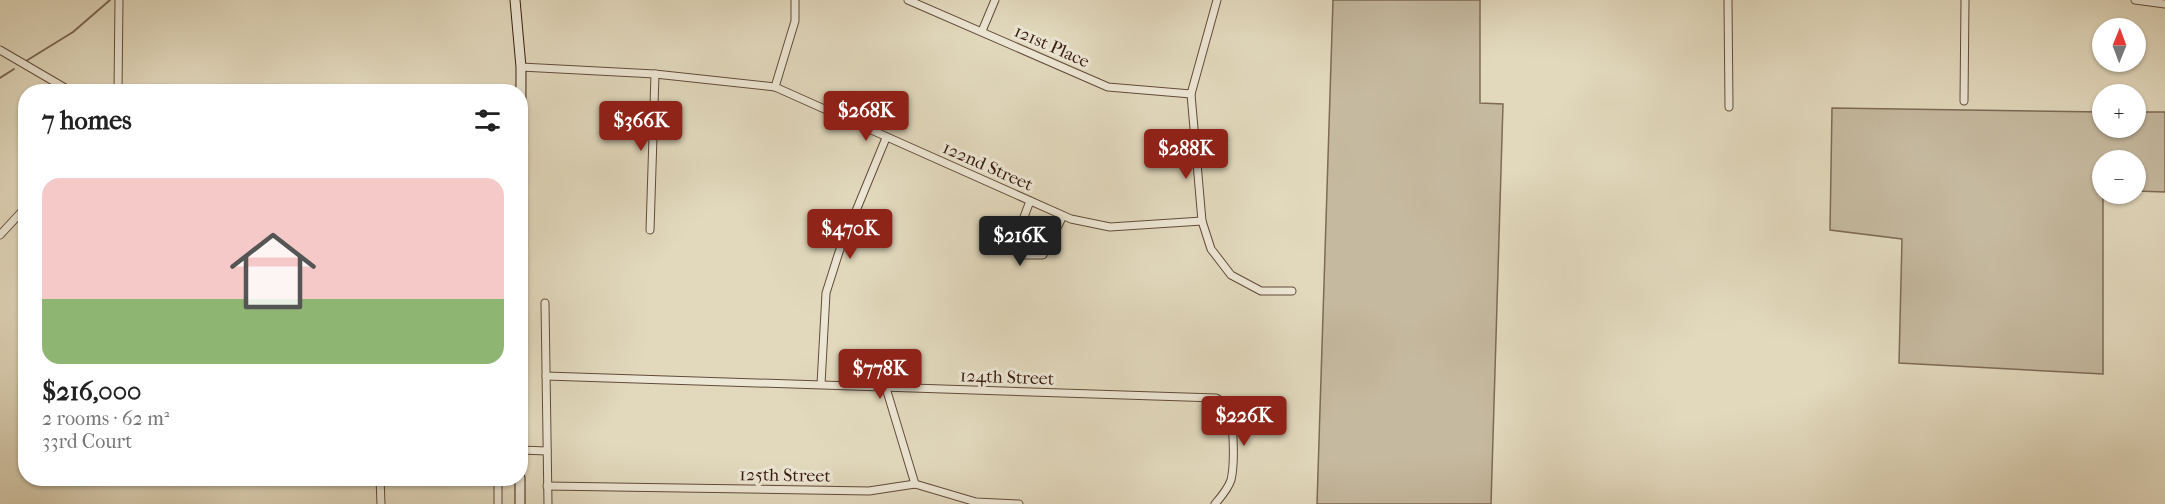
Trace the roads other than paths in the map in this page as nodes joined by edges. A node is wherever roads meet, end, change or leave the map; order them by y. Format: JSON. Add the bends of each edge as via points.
{"nodes":[{"id":1,"x":119,"y":0,"type":"edge"},
{"id":2,"x":515,"y":0,"type":"edge"},
{"id":3,"x":795,"y":0,"type":"edge"},
{"id":4,"x":908,"y":0,"type":"edge"},
{"id":5,"x":995,"y":0,"type":"edge"},
{"id":6,"x":1217,"y":0,"type":"edge"},
{"id":7,"x":1728,"y":0,"type":"edge"},
{"id":8,"x":1965,"y":0,"type":"edge"},
{"id":9,"x":2135,"y":0,"type":"edge"},
{"id":10,"x":2165,"y":4,"type":"edge"},
{"id":11,"x":982,"y":31,"type":"junction"},
{"id":12,"x":0,"y":50,"type":"edge"},
{"id":13,"x":521,"y":67,"type":"junction"},
{"id":14,"x":655,"y":74,"type":"junction"},
{"id":15,"x":58,"y":84,"type":"edge"},
{"id":16,"x":118,"y":84,"type":"edge"},
{"id":17,"x":521,"y":84,"type":"edge"},
{"id":18,"x":776,"y":87,"type":"junction"},
{"id":19,"x":1191,"y":94,"type":"junction"},
{"id":20,"x":1964,"y":101,"type":"dead end"},
{"id":21,"x":1730,"y":107,"type":"dead end"},
{"id":22,"x":886,"y":138,"type":"junction"},
{"id":23,"x":1030,"y":201,"type":"junction"},
{"id":24,"x":18,"y":216,"type":"edge"},
{"id":25,"x":1063,"y":216,"type":"junction"},
{"id":26,"x":1202,"y":221,"type":"junction"},
{"id":27,"x":650,"y":230,"type":"dead end"},
{"id":28,"x":0,"y":235,"type":"edge"},
{"id":29,"x":1292,"y":291,"type":"dead end"},
{"id":30,"x":546,"y":303,"type":"dead end"},
{"id":31,"x":546,"y":376,"type":"junction"},
{"id":32,"x":821,"y":384,"type":"junction"},
{"id":33,"x":886,"y":388,"type":"junction"},
{"id":34,"x":528,"y":450,"type":"edge"},
{"id":35,"x":547,"y":451,"type":"junction"},
{"id":36,"x":915,"y":484,"type":"junction"},
{"id":37,"x":380,"y":486,"type":"edge"},
{"id":38,"x":498,"y":486,"type":"edge"},
{"id":39,"x":520,"y":486,"type":"edge"},
{"id":40,"x":547,"y":486,"type":"junction"},
{"id":41,"x":975,"y":503,"type":"edge"},
{"id":42,"x":381,"y":504,"type":"edge"},
{"id":43,"x":498,"y":504,"type":"edge"},
{"id":44,"x":520,"y":504,"type":"edge"},
{"id":45,"x":548,"y":504,"type":"edge"},
{"id":46,"x":1019,"y":504,"type":"edge"},
{"id":47,"x":1215,"y":504,"type":"edge"}],
"edges":[{"from":1,"to":16,"type":"street"},
{"from":2,"to":13,"type":"main road"},
{"from":3,"to":18,"type":"street","via":[[795,21]]},
{"from":4,"to":11,"type":"street","name":"121st Place"},
{"from":5,"to":11,"type":"street"},
{"from":6,"to":19,"type":"street"},
{"from":7,"to":21,"type":"street"},
{"from":8,"to":20,"type":"street"},
{"from":9,"to":10,"type":"street"},
{"from":11,"to":19,"type":"street","name":"121st Place","via":[[1107,87]]},
{"from":12,"to":15,"type":"street"},
{"from":13,"to":14,"type":"street","name":"122nd Street"},
{"from":13,"to":17,"type":"main road"},
{"from":14,"to":18,"type":"street","name":"122nd Street"},
{"from":14,"to":27,"type":"street"},
{"from":18,"to":22,"type":"street","name":"122nd Street"},
{"from":19,"to":26,"type":"street"},
{"from":22,"to":23,"type":"street","name":"122nd Street"},
{"from":22,"to":32,"type":"street","via":[[826,293]]},
{"from":23,"to":25,"type":"street","name":"122nd Street"},
{"from":23,"to":25,"type":"street","via":[[1015,241],[1024,255],[1042,255]]},
{"from":24,"to":28,"type":"street"},
{"from":25,"to":26,"type":"street","name":"122nd Street","via":[[1110,227]]},
{"from":26,"to":29,"type":"street","via":[[1210,249],[1231,275],[1261,291]]},
{"from":30,"to":31,"type":"street"},
{"from":31,"to":32,"type":"street","name":"124th Street"},
{"from":31,"to":35,"type":"street"},
{"from":32,"to":33,"type":"street","name":"124th Street"},
{"from":33,"to":36,"type":"street"},
{"from":33,"to":47,"type":"street","name":"124th Street","via":[[1216,398],[1227,404],[1233,426],[1231,477]]},
{"from":34,"to":35,"type":"street"},
{"from":35,"to":40,"type":"street"},
{"from":36,"to":40,"type":"street","name":"125th Street","via":[[869,491]]},
{"from":36,"to":41,"type":"street","name":"125th Street"},
{"from":37,"to":42,"type":"street"},
{"from":38,"to":43,"type":"street"},
{"from":39,"to":44,"type":"main road"},
{"from":40,"to":45,"type":"street"},
{"from":41,"to":46,"type":"street","name":"125th Street"}]}
